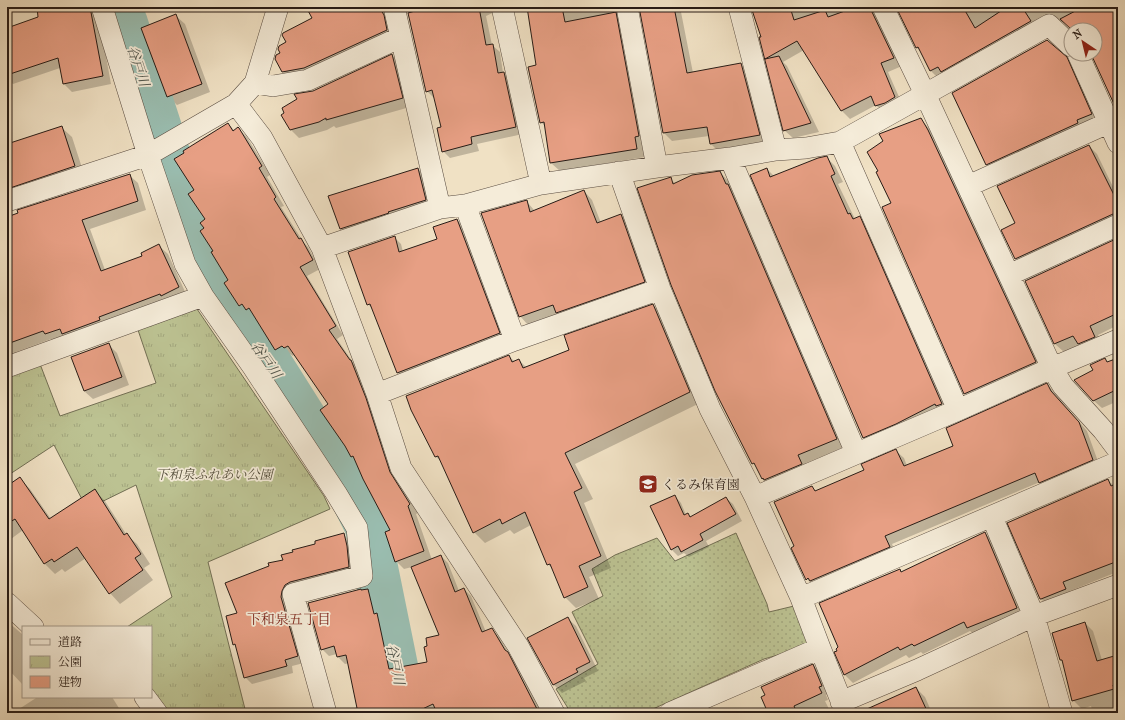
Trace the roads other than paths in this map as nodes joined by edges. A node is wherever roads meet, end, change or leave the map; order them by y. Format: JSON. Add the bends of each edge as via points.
{"nodes":[{"id":1,"x":102,"y":7,"type":"edge"},
{"id":2,"x":278,"y":7,"type":"edge"},
{"id":3,"x":394,"y":7,"type":"edge"},
{"id":4,"x":502,"y":7,"type":"edge"},
{"id":5,"x":627,"y":7,"type":"edge"},
{"id":6,"x":739,"y":7,"type":"edge"},
{"id":7,"x":883,"y":7,"type":"edge"},
{"id":8,"x":1048,"y":16,"type":"edge"},
{"id":9,"x":1063,"y":36,"type":"edge"},
{"id":10,"x":401,"y":37,"type":"junction"},
{"id":11,"x":1081,"y":62,"type":"edge"},
{"id":12,"x":255,"y":83,"type":"junction"},
{"id":13,"x":925,"y":94,"type":"junction"},
{"id":14,"x":236,"y":104,"type":"junction"},
{"id":15,"x":1108,"y":123,"type":"junction"},
{"id":16,"x":840,"y":142,"type":"junction"},
{"id":17,"x":1118,"y":143,"type":"edge"},
{"id":18,"x":776,"y":150,"type":"junction"},
{"id":19,"x":151,"y":153,"type":"junction"},
{"id":20,"x":730,"y":158,"type":"junction"},
{"id":21,"x":656,"y":167,"type":"junction"},
{"id":22,"x":619,"y":172,"type":"junction"},
{"id":23,"x":541,"y":184,"type":"junction"},
{"id":24,"x":968,"y":186,"type":"junction"},
{"id":25,"x":7,"y":201,"type":"edge"},
{"id":26,"x":465,"y":205,"type":"junction"},
{"id":27,"x":440,"y":208,"type":"junction"},
{"id":28,"x":1118,"y":225,"type":"edge"},
{"id":29,"x":322,"y":248,"type":"junction"},
{"id":30,"x":1009,"y":275,"type":"junction"},
{"id":31,"x":660,"y":289,"type":"junction"},
{"id":32,"x":203,"y":296,"type":"junction"},
{"id":33,"x":515,"y":340,"type":"junction"},
{"id":34,"x":1118,"y":340,"type":"edge"},
{"id":35,"x":7,"y":366,"type":"edge"},
{"id":36,"x":1052,"y":368,"type":"junction"},
{"id":37,"x":377,"y":394,"type":"junction"},
{"id":38,"x":958,"y":410,"type":"junction"},
{"id":39,"x":1118,"y":450,"type":"edge"},
{"id":40,"x":856,"y":453,"type":"junction"},
{"id":41,"x":1118,"y":462,"type":"edge"},
{"id":42,"x":755,"y":497,"type":"junction"},
{"id":43,"x":992,"y":517,"type":"junction"},
{"id":44,"x":1118,"y":585,"type":"edge"},
{"id":45,"x":801,"y":598,"type":"junction"},
{"id":46,"x":7,"y":603,"type":"edge"},
{"id":47,"x":1034,"y":616,"type":"junction"},
{"id":48,"x":32,"y":626,"type":"edge"},
{"id":49,"x":820,"y":648,"type":"junction"},
{"id":50,"x":146,"y":698,"type":"edge"},
{"id":51,"x":844,"y":708,"type":"edge"},
{"id":52,"x":157,"y":713,"type":"edge"},
{"id":53,"x":326,"y":713,"type":"edge"},
{"id":54,"x":554,"y":713,"type":"edge"},
{"id":55,"x":670,"y":713,"type":"edge"},
{"id":56,"x":1062,"y":713,"type":"edge"}],
"edges":[{"from":1,"to":19,"type":"street"},
{"from":2,"to":12,"type":"street"},
{"from":3,"to":10,"type":"street"},
{"from":4,"to":23,"type":"street"},
{"from":5,"to":21,"type":"street"},
{"from":6,"to":18,"type":"street"},
{"from":7,"to":13,"type":"street"},
{"from":8,"to":9,"type":"street"},
{"from":8,"to":13,"type":"street"},
{"from":10,"to":12,"type":"street","via":[[308,80],[273,86]]},
{"from":10,"to":27,"type":"street"},
{"from":11,"to":15,"type":"street"},
{"from":12,"to":14,"type":"street"},
{"from":13,"to":16,"type":"street"},
{"from":13,"to":24,"type":"street"},
{"from":14,"to":19,"type":"street"},
{"from":14,"to":29,"type":"street","via":[[262,138]]},
{"from":15,"to":17,"type":"street"},
{"from":15,"to":24,"type":"street"},
{"from":16,"to":18,"type":"street"},
{"from":16,"to":38,"type":"street"},
{"from":18,"to":20,"type":"street"},
{"from":19,"to":25,"type":"street"},
{"from":19,"to":32,"type":"street","via":[[185,264]]},
{"from":20,"to":21,"type":"street"},
{"from":20,"to":40,"type":"street"},
{"from":21,"to":22,"type":"street"},
{"from":22,"to":23,"type":"street"},
{"from":22,"to":31,"type":"street"},
{"from":23,"to":26,"type":"street"},
{"from":24,"to":30,"type":"street"},
{"from":26,"to":27,"type":"street"},
{"from":26,"to":33,"type":"street"},
{"from":27,"to":29,"type":"street"},
{"from":28,"to":30,"type":"street"},
{"from":29,"to":37,"type":"street"},
{"from":30,"to":36,"type":"street"},
{"from":31,"to":33,"type":"street"},
{"from":31,"to":42,"type":"street","via":[[710,409]]},
{"from":32,"to":35,"type":"street"},
{"from":32,"to":53,"type":"street","via":[[253,367],[357,528],[362,576],[293,594]]},
{"from":33,"to":37,"type":"street"},
{"from":34,"to":36,"type":"street"},
{"from":36,"to":38,"type":"street"},
{"from":36,"to":39,"type":"street","via":[[1063,386]]},
{"from":37,"to":54,"type":"street","via":[[401,468],[518,646]]},
{"from":38,"to":40,"type":"street"},
{"from":40,"to":42,"type":"street"},
{"from":41,"to":43,"type":"street"},
{"from":42,"to":45,"type":"street"},
{"from":43,"to":45,"type":"street"},
{"from":43,"to":47,"type":"street"},
{"from":44,"to":47,"type":"street"},
{"from":45,"to":49,"type":"street"},
{"from":46,"to":48,"type":"street"},
{"from":47,"to":51,"type":"street","via":[[917,670]]},
{"from":47,"to":56,"type":"street"},
{"from":49,"to":51,"type":"street"},
{"from":49,"to":55,"type":"street"},
{"from":50,"to":52,"type":"street"}]}
